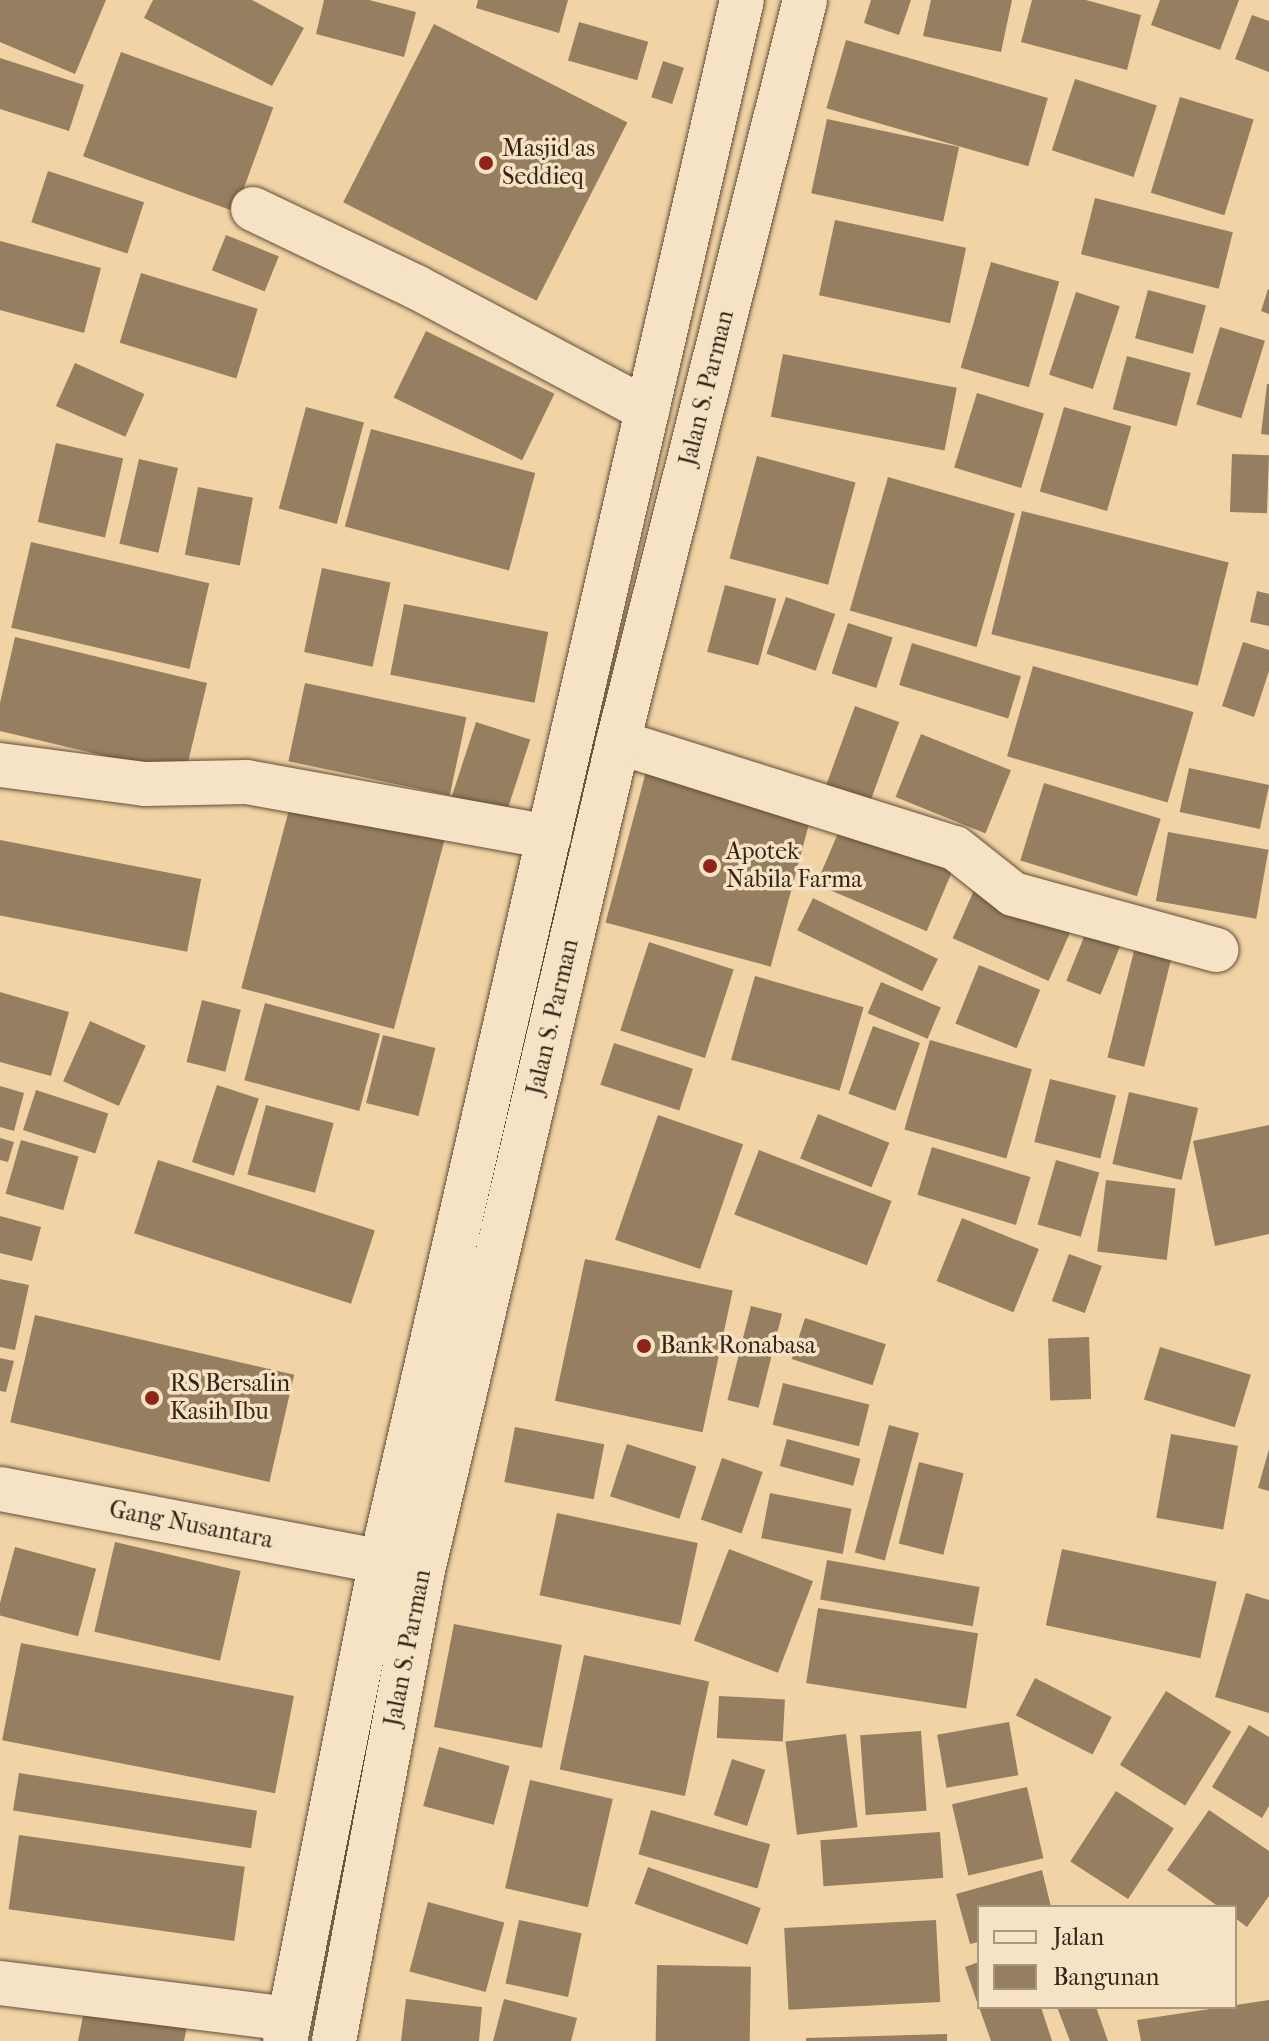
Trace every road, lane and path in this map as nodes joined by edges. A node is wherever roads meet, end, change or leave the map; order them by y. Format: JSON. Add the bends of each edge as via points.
{"nodes":[{"id":1,"x":742,"y":0,"type":"edge"},
{"id":2,"x":805,"y":0,"type":"edge"},
{"id":3,"x":253,"y":209,"type":"dead end"},
{"id":4,"x":647,"y":410,"type":"junction"},
{"id":5,"x":618,"y":742,"type":"junction"},
{"id":6,"x":0,"y":765,"type":"edge"},
{"id":7,"x":549,"y":837,"type":"junction"},
{"id":8,"x":1216,"y":950,"type":"dead end"},
{"id":9,"x":0,"y":1489,"type":"edge"},
{"id":10,"x":402,"y":1566,"type":"junction"},
{"id":11,"x":0,"y":1983,"type":"edge"},
{"id":12,"x":287,"y":2030,"type":"edge"},
{"id":13,"x":334,"y":2041,"type":"edge"}],
"edges":[{"from":1,"to":4,"type":"main road","name":"Jalan S. Parman"},
{"from":2,"to":5,"type":"main road","name":"Jalan S. Parman"},
{"from":3,"to":4,"type":"main road","via":[[416,287]]},
{"from":4,"to":7,"type":"main road","name":"Jalan S. Parman"},
{"from":5,"to":8,"type":"main road","via":[[955,848],[1013,894]]},
{"from":5,"to":10,"type":"main road","name":"Jalan S. Parman"},
{"from":6,"to":7,"type":"main road","via":[[145,784],[247,782]]},
{"from":7,"to":10,"type":"main road","name":"Jalan S. Parman"},
{"from":9,"to":10,"type":"main road","name":"Gang Nusantara"},
{"from":10,"to":12,"type":"main road","name":"Jalan S. Parman"},
{"from":10,"to":13,"type":"main road","name":"Jalan S. Parman"},
{"from":11,"to":12,"type":"main road"}]}
